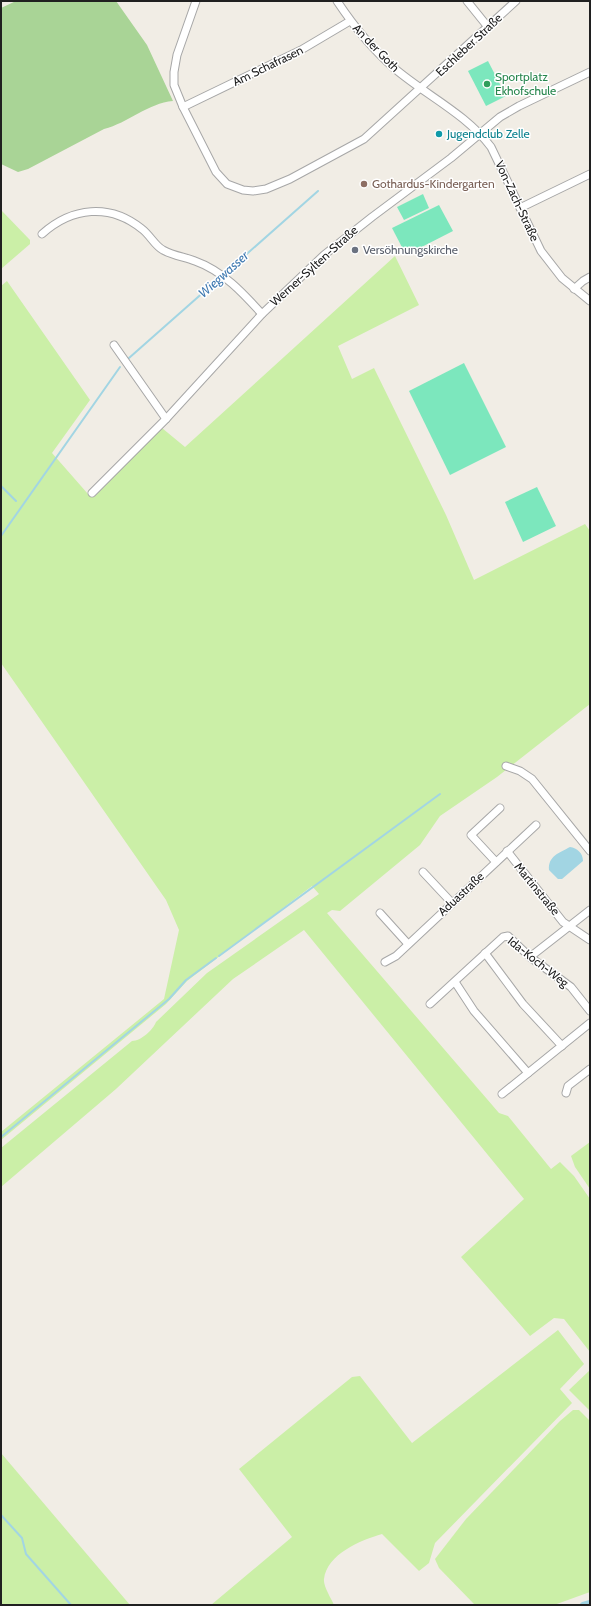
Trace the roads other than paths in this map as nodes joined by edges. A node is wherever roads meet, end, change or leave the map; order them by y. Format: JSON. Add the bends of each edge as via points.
{"nodes":[{"id":1,"x":196,"y":1,"type":"edge"},
{"id":2,"x":337,"y":1,"type":"edge"},
{"id":3,"x":467,"y":1,"type":"edge"},
{"id":4,"x":516,"y":1,"type":"edge"},
{"id":5,"x":350,"y":21,"type":"junction"},
{"id":6,"x":488,"y":27,"type":"junction"},
{"id":7,"x":590,"y":72,"type":"edge"},
{"id":8,"x":422,"y":88,"type":"junction"},
{"id":9,"x":183,"y":107,"type":"junction"},
{"id":10,"x":481,"y":133,"type":"junction"},
{"id":11,"x":590,"y":174,"type":"edge"},
{"id":12,"x":520,"y":208,"type":"junction"},
{"id":13,"x":42,"y":234,"type":"dead end"},
{"id":14,"x":590,"y":277,"type":"edge"},
{"id":15,"x":574,"y":289,"type":"junction"},
{"id":16,"x":590,"y":301,"type":"edge"},
{"id":17,"x":262,"y":314,"type":"junction"},
{"id":18,"x":114,"y":345,"type":"dead end"},
{"id":19,"x":166,"y":419,"type":"junction"},
{"id":20,"x":92,"y":493,"type":"dead end"},
{"id":21,"x":506,"y":766,"type":"dead end"},
{"id":22,"x":500,"y":808,"type":"dead end"},
{"id":23,"x":536,"y":825,"type":"dead end"},
{"id":24,"x":507,"y":851,"type":"junction"},
{"id":25,"x":590,"y":851,"type":"edge"},
{"id":26,"x":496,"y":862,"type":"junction"},
{"id":27,"x":423,"y":872,"type":"dead end"},
{"id":28,"x":452,"y":903,"type":"junction"},
{"id":29,"x":590,"y":910,"type":"edge"},
{"id":30,"x":380,"y":913,"type":"dead end"},
{"id":31,"x":568,"y":927,"type":"junction"},
{"id":32,"x":590,"y":940,"type":"edge"},
{"id":33,"x":408,"y":944,"type":"junction"},
{"id":34,"x":485,"y":953,"type":"junction"},
{"id":35,"x":530,"y":957,"type":"junction"},
{"id":36,"x":385,"y":962,"type":"dead end"},
{"id":37,"x":455,"y":982,"type":"junction"},
{"id":38,"x":430,"y":1004,"type":"dead end"},
{"id":39,"x":590,"y":1011,"type":"edge"},
{"id":40,"x":590,"y":1024,"type":"edge"},
{"id":41,"x":562,"y":1046,"type":"junction"},
{"id":42,"x":590,"y":1069,"type":"edge"},
{"id":43,"x":528,"y":1073,"type":"junction"},
{"id":44,"x":566,"y":1093,"type":"dead end"},
{"id":45,"x":502,"y":1094,"type":"dead end"}],
"edges":[{"from":1,"to":9,"type":"street","name":"Eschleber Straße","via":[[177,55],[174,72],[174,85]]},
{"from":2,"to":5,"type":"street","name":"An der Goth"},
{"from":3,"to":6,"type":"street"},
{"from":4,"to":6,"type":"street","name":"Eschleber Straße"},
{"from":5,"to":8,"type":"street","name":"An der Goth","via":[[395,68]]},
{"from":5,"to":9,"type":"street","name":"Am Schafrasen","via":[[301,50]]},
{"from":6,"to":8,"type":"street","name":"Eschleber Straße"},
{"from":7,"to":10,"type":"street","name":"Werner-Sylten-Straße","via":[[519,106],[500,117]]},
{"from":8,"to":9,"type":"street","name":"Eschleber Straße","via":[[373,132],[354,145],[290,179],[266,189],[253,191],[227,184],[216,172]]},
{"from":8,"to":10,"type":"street","name":"Von-Zach-Straße"},
{"from":10,"to":12,"type":"street","name":"Von-Zach-Straße","via":[[491,147]]},
{"from":10,"to":17,"type":"street","name":"Werner-Sylten-Straße","via":[[447,162],[348,235],[284,291]]},
{"from":11,"to":12,"type":"street"},
{"from":12,"to":15,"type":"street","name":"Von-Zach-Straße","via":[[541,251],[552,267]]},
{"from":13,"to":17,"type":"street","via":[[63,219],[87,211],[102,210],[113,213],[142,228],[162,250],[196,261],[223,276],[240,289]]},
{"from":14,"to":15,"type":"street"},
{"from":15,"to":16,"type":"street","name":"Von-Zach-Straße"},
{"from":17,"to":19,"type":"street","name":"Werner-Sylten-Straße"},
{"from":18,"to":19,"type":"street"},
{"from":19,"to":20,"type":"street","name":"Werner-Sylten-Straße"},
{"from":21,"to":25,"type":"street","via":[[520,770],[532,779]]},
{"from":22,"to":26,"type":"street","via":[[471,835]]},
{"from":23,"to":24,"type":"street","name":"Aduastraße"},
{"from":24,"to":26,"type":"street","name":"Aduastraße"},
{"from":24,"to":31,"type":"street","name":"Martinstraße"},
{"from":26,"to":28,"type":"street","name":"Aduastraße"},
{"from":27,"to":28,"type":"street"},
{"from":28,"to":33,"type":"street","name":"Aduastraße"},
{"from":29,"to":31,"type":"street"},
{"from":30,"to":33,"type":"street"},
{"from":31,"to":32,"type":"street"},
{"from":31,"to":35,"type":"street"},
{"from":33,"to":36,"type":"street","name":"Aduastraße","via":[[396,956]]},
{"from":34,"to":35,"type":"street","name":"Ida-Koch-Weg","via":[[503,937],[508,936]]},
{"from":34,"to":37,"type":"street","name":"Ida-Koch-Weg"},
{"from":34,"to":41,"type":"street","via":[[523,1004]]},
{"from":35,"to":39,"type":"street","name":"Ida-Koch-Weg","via":[[571,987]]},
{"from":37,"to":38,"type":"street","name":"Ida-Koch-Weg"},
{"from":37,"to":43,"type":"street","via":[[474,1011]]},
{"from":40,"to":41,"type":"street"},
{"from":41,"to":43,"type":"street"},
{"from":42,"to":44,"type":"street","via":[[568,1086]]},
{"from":43,"to":45,"type":"street"}]}
